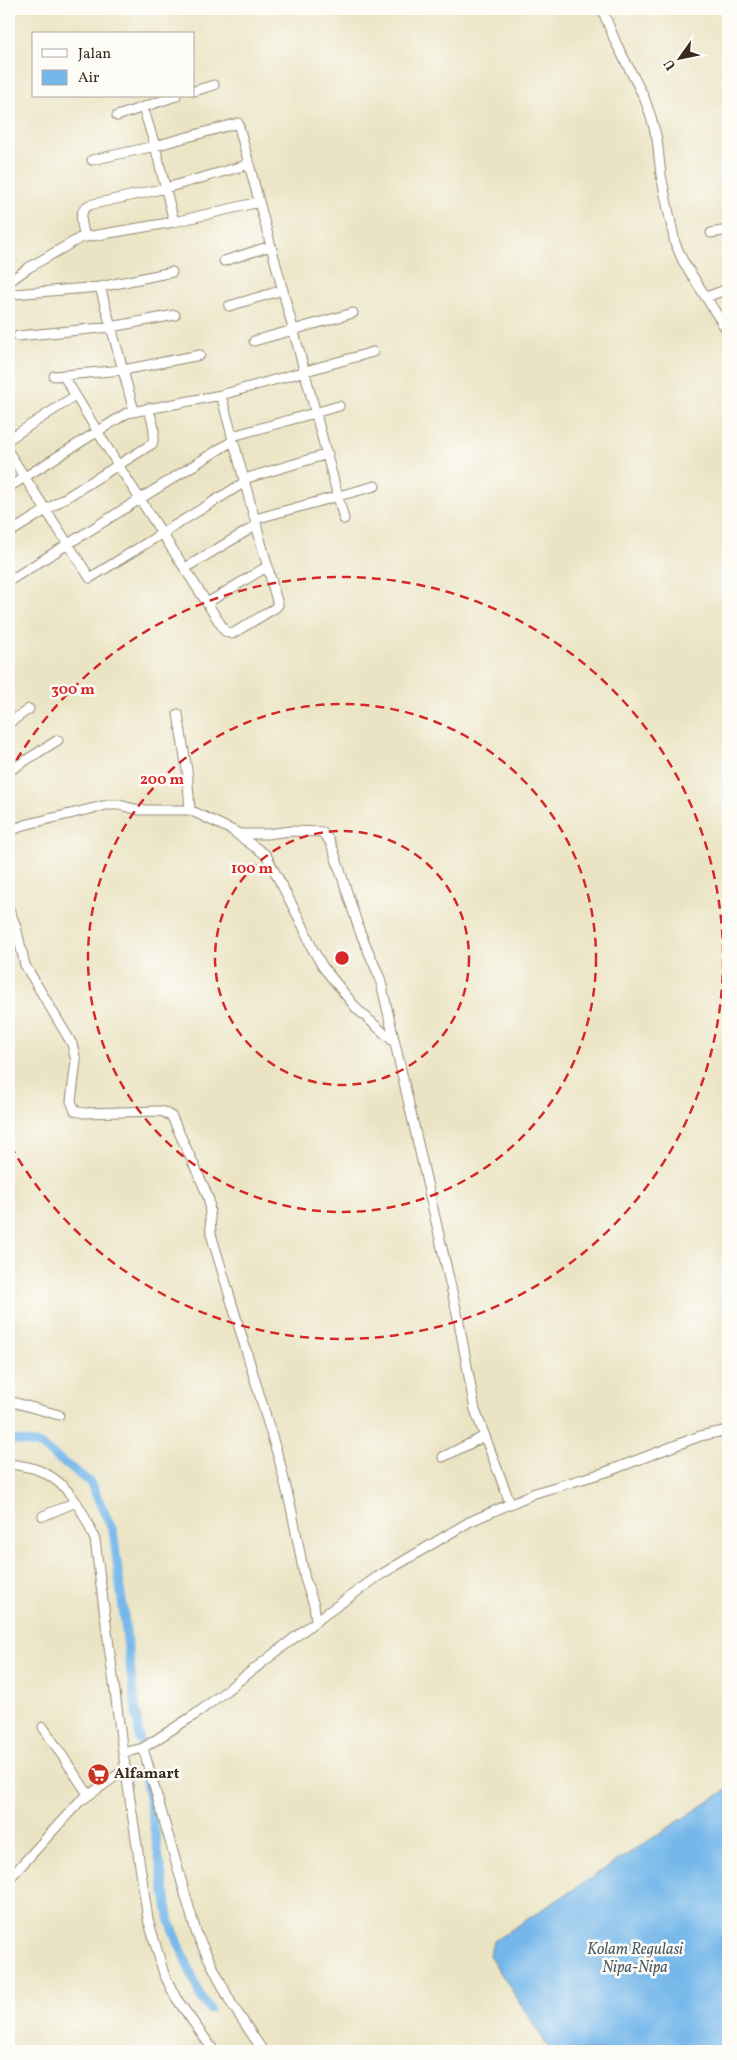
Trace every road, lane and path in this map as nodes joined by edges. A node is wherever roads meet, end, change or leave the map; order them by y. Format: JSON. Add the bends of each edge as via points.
{"nodes":[{"id":1,"x":602,"y":9,"type":"edge"},
{"id":2,"x":214,"y":84,"type":"dead end"},
{"id":3,"x":195,"y":91,"type":"edge"},
{"id":4,"x":170,"y":98,"type":"edge"},
{"id":5,"x":143,"y":107,"type":"junction"},
{"id":6,"x":117,"y":116,"type":"dead end"},
{"id":7,"x":155,"y":146,"type":"junction"},
{"id":8,"x":92,"y":160,"type":"dead end"},
{"id":9,"x":250,"y":164,"type":"junction"},
{"id":10,"x":166,"y":188,"type":"junction"},
{"id":11,"x":259,"y":202,"type":"junction"},
{"id":12,"x":174,"y":222,"type":"junction"},
{"id":13,"x":728,"y":230,"type":"edge"},
{"id":14,"x":711,"y":233,"type":"dead end"},
{"id":15,"x":84,"y":237,"type":"junction"},
{"id":16,"x":271,"y":246,"type":"junction"},
{"id":17,"x":224,"y":261,"type":"dead end"},
{"id":18,"x":172,"y":272,"type":"dead end"},
{"id":19,"x":9,"y":282,"type":"edge"},
{"id":20,"x":100,"y":287,"type":"junction"},
{"id":21,"x":728,"y":289,"type":"edge"},
{"id":22,"x":283,"y":290,"type":"junction"},
{"id":23,"x":14,"y":294,"type":"dead end"},
{"id":24,"x":706,"y":297,"type":"junction"},
{"id":25,"x":229,"y":306,"type":"dead end"},
{"id":26,"x":354,"y":313,"type":"dead end"},
{"id":27,"x":175,"y":315,"type":"dead end"},
{"id":28,"x":111,"y":327,"type":"junction"},
{"id":29,"x":294,"y":329,"type":"junction"},
{"id":30,"x":728,"y":332,"type":"edge"},
{"id":31,"x":18,"y":336,"type":"dead end"},
{"id":32,"x":254,"y":341,"type":"dead end"},
{"id":33,"x":373,"y":352,"type":"dead end"},
{"id":34,"x":200,"y":355,"type":"dead end"},
{"id":35,"x":123,"y":370,"type":"junction"},
{"id":36,"x":304,"y":371,"type":"junction"},
{"id":37,"x":220,"y":395,"type":"junction"},
{"id":38,"x":75,"y":396,"type":"junction"},
{"id":39,"x":339,"y":406,"type":"dead end"},
{"id":40,"x":148,"y":408,"type":"junction"},
{"id":41,"x":134,"y":411,"type":"junction"},
{"id":42,"x":316,"y":413,"type":"junction"},
{"id":43,"x":96,"y":430,"type":"junction"},
{"id":44,"x":233,"y":438,"type":"junction"},
{"id":45,"x":9,"y":439,"type":"edge"},
{"id":46,"x":9,"y":453,"type":"edge"},
{"id":47,"x":328,"y":454,"type":"junction"},
{"id":48,"x":118,"y":465,"type":"junction"},
{"id":49,"x":24,"y":477,"type":"junction"},
{"id":50,"x":245,"y":480,"type":"junction"},
{"id":51,"x":375,"y":486,"type":"dead end"},
{"id":52,"x":9,"y":487,"type":"edge"},
{"id":53,"x":338,"y":495,"type":"junction"},
{"id":54,"x":141,"y":499,"type":"junction"},
{"id":55,"x":46,"y":511,"type":"junction"},
{"id":56,"x":344,"y":520,"type":"dead end"},
{"id":57,"x":256,"y":522,"type":"junction"},
{"id":58,"x":10,"y":531,"type":"edge"},
{"id":59,"x":162,"y":532,"type":"junction"},
{"id":60,"x":68,"y":545,"type":"junction"},
{"id":61,"x":268,"y":566,"type":"junction"},
{"id":62,"x":185,"y":568,"type":"junction"},
{"id":63,"x":9,"y":581,"type":"edge"},
{"id":64,"x":207,"y":603,"type":"junction"},
{"id":65,"x":29,"y":709,"type":"dead end"},
{"id":66,"x":178,"y":714,"type":"dead end"},
{"id":67,"x":9,"y":724,"type":"edge"},
{"id":68,"x":58,"y":740,"type":"dead end"},
{"id":69,"x":9,"y":771,"type":"edge"},
{"id":70,"x":190,"y":810,"type":"junction"},
{"id":71,"x":232,"y":831,"type":"junction"},
{"id":72,"x":9,"y":832,"type":"edge"},
{"id":73,"x":9,"y":909,"type":"edge"},
{"id":74,"x":394,"y":1042,"type":"junction"},
{"id":75,"x":9,"y":1402,"type":"edge"},
{"id":76,"x":60,"y":1415,"type":"dead end"},
{"id":77,"x":728,"y":1430,"type":"edge"},
{"id":78,"x":485,"y":1436,"type":"junction"},
{"id":79,"x":443,"y":1457,"type":"dead end"},
{"id":80,"x":9,"y":1464,"type":"edge"},
{"id":81,"x":76,"y":1502,"type":"junction"},
{"id":82,"x":510,"y":1503,"type":"junction"},
{"id":83,"x":43,"y":1516,"type":"dead end"},
{"id":84,"x":316,"y":1621,"type":"junction"},
{"id":85,"x":43,"y":1727,"type":"dead end"},
{"id":86,"x":143,"y":1748,"type":"junction"},
{"id":87,"x":123,"y":1753,"type":"junction"},
{"id":88,"x":126,"y":1769,"type":"junction"},
{"id":89,"x":88,"y":1794,"type":"junction"},
{"id":90,"x":9,"y":1879,"type":"edge"},
{"id":91,"x":214,"y":2051,"type":"edge"},
{"id":92,"x":264,"y":2051,"type":"edge"}],
"edges":[{"from":1,"to":24,"type":"street","via":[[651,116],[675,243]]},
{"from":2,"to":3,"type":"street"},
{"from":4,"to":5,"type":"street"},
{"from":5,"to":6,"type":"street"},
{"from":5,"to":7,"type":"street"},
{"from":7,"to":8,"type":"street"},
{"from":7,"to":9,"type":"street","via":[[238,123]]},
{"from":7,"to":10,"type":"street"},
{"from":9,"to":10,"type":"street"},
{"from":9,"to":11,"type":"street"},
{"from":10,"to":12,"type":"street"},
{"from":10,"to":15,"type":"street","via":[[86,207],[81,215]]},
{"from":11,"to":12,"type":"street"},
{"from":11,"to":16,"type":"street"},
{"from":12,"to":15,"type":"street"},
{"from":13,"to":14,"type":"street"},
{"from":15,"to":19,"type":"street"},
{"from":16,"to":17,"type":"street"},
{"from":16,"to":22,"type":"street"},
{"from":18,"to":20,"type":"street"},
{"from":20,"to":23,"type":"street"},
{"from":20,"to":28,"type":"street"},
{"from":21,"to":24,"type":"street"},
{"from":22,"to":25,"type":"street"},
{"from":22,"to":29,"type":"street"},
{"from":24,"to":30,"type":"street"},
{"from":26,"to":29,"type":"street"},
{"from":27,"to":28,"type":"street"},
{"from":28,"to":31,"type":"street"},
{"from":28,"to":35,"type":"street"},
{"from":29,"to":32,"type":"street"},
{"from":29,"to":36,"type":"street"},
{"from":33,"to":36,"type":"street"},
{"from":34,"to":35,"type":"street"},
{"from":35,"to":38,"type":"street","via":[[59,376]]},
{"from":35,"to":41,"type":"street"},
{"from":36,"to":37,"type":"street"},
{"from":36,"to":42,"type":"street"},
{"from":37,"to":40,"type":"street"},
{"from":37,"to":44,"type":"street"},
{"from":38,"to":43,"type":"street"},
{"from":38,"to":45,"type":"street"},
{"from":39,"to":42,"type":"street"},
{"from":40,"to":41,"type":"street"},
{"from":40,"to":48,"type":"street","via":[[155,438],[152,444]]},
{"from":41,"to":43,"type":"street"},
{"from":42,"to":44,"type":"street"},
{"from":42,"to":47,"type":"street"},
{"from":43,"to":48,"type":"street"},
{"from":43,"to":49,"type":"street"},
{"from":44,"to":50,"type":"street"},
{"from":44,"to":54,"type":"street"},
{"from":46,"to":49,"type":"street"},
{"from":47,"to":50,"type":"street"},
{"from":47,"to":53,"type":"street"},
{"from":48,"to":54,"type":"street"},
{"from":48,"to":55,"type":"street"},
{"from":49,"to":52,"type":"street"},
{"from":49,"to":55,"type":"street"},
{"from":50,"to":57,"type":"street"},
{"from":50,"to":59,"type":"street"},
{"from":51,"to":53,"type":"street"},
{"from":53,"to":56,"type":"street"},
{"from":53,"to":57,"type":"street"},
{"from":54,"to":59,"type":"street"},
{"from":54,"to":60,"type":"street"},
{"from":55,"to":58,"type":"street"},
{"from":55,"to":60,"type":"street"},
{"from":57,"to":61,"type":"street"},
{"from":57,"to":62,"type":"street"},
{"from":59,"to":60,"type":"street","via":[[90,578]]},
{"from":59,"to":62,"type":"street"},
{"from":60,"to":63,"type":"street"},
{"from":61,"to":64,"type":"street"},
{"from":61,"to":64,"type":"street","via":[[278,604],[275,608],[232,634],[225,631]]},
{"from":62,"to":64,"type":"street"},
{"from":65,"to":67,"type":"street"},
{"from":66,"to":70,"type":"street"},
{"from":68,"to":69,"type":"street"},
{"from":70,"to":71,"type":"street"},
{"from":70,"to":72,"type":"street","via":[[139,810],[107,805],[24,825]]},
{"from":71,"to":74,"type":"street","via":[[266,855],[323,967],[357,1009]]},
{"from":71,"to":74,"type":"street","via":[[249,834],[322,832],[329,840],[360,932],[380,978]]},
{"from":73,"to":84,"type":"street","via":[[25,965],[75,1052],[71,1102],[75,1111],[158,1111],[169,1114],[204,1187],[209,1200],[211,1234],[280,1464]]},
{"from":74,"to":78,"type":"street","via":[[459,1322],[475,1410]]},
{"from":75,"to":76,"type":"street"},
{"from":77,"to":82,"type":"street","via":[[700,1436],[606,1472]]},
{"from":78,"to":79,"type":"street"},
{"from":78,"to":82,"type":"street"},
{"from":80,"to":81,"type":"street","via":[[32,1468],[52,1477],[68,1490]]},
{"from":81,"to":83,"type":"street"},
{"from":81,"to":87,"type":"street","via":[[88,1520],[95,1540]]},
{"from":82,"to":84,"type":"street","via":[[438,1539]]},
{"from":84,"to":86,"type":"street","via":[[196,1714]]},
{"from":85,"to":89,"type":"street"},
{"from":86,"to":87,"type":"street"},
{"from":86,"to":92,"type":"street","via":[[197,1935],[231,2003]]},
{"from":87,"to":88,"type":"street"},
{"from":88,"to":89,"type":"street"},
{"from":88,"to":91,"type":"street","via":[[148,1919],[156,1950],[176,1998]]},
{"from":89,"to":90,"type":"street"}]}
